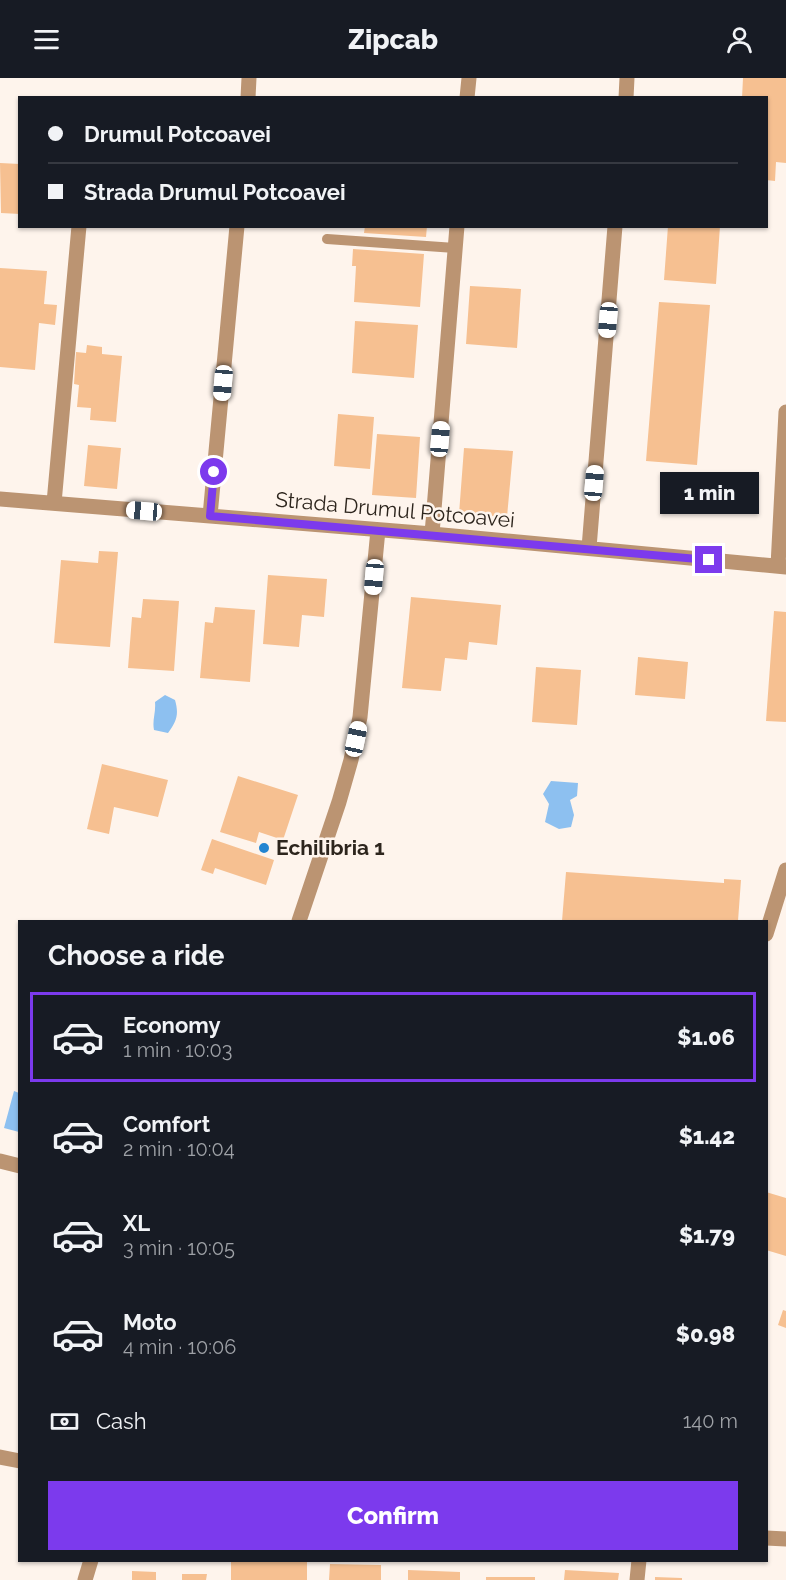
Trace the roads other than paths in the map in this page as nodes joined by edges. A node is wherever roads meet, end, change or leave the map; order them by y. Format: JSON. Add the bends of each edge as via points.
{"nodes":[{"id":1,"x":249,"y":78,"type":"edge"},
{"id":2,"x":469,"y":78,"type":"edge"},
{"id":3,"x":627,"y":78,"type":"edge"},
{"id":4,"x":248,"y":96,"type":"edge"},
{"id":5,"x":467,"y":96,"type":"edge"},
{"id":6,"x":626,"y":96,"type":"edge"},
{"id":7,"x":79,"y":228,"type":"edge"},
{"id":8,"x":237,"y":228,"type":"edge"},
{"id":9,"x":457,"y":228,"type":"edge"},
{"id":10,"x":615,"y":228,"type":"edge"},
{"id":11,"x":327,"y":239,"type":"dead end"},
{"id":12,"x":455,"y":248,"type":"junction"},
{"id":13,"x":786,"y":412,"type":"edge"},
{"id":14,"x":0,"y":499,"type":"edge"},
{"id":15,"x":54,"y":503,"type":"junction"},
{"id":16,"x":210,"y":516,"type":"junction"},
{"id":17,"x":378,"y":530,"type":"junction"},
{"id":18,"x":432,"y":534,"type":"junction"},
{"id":19,"x":589,"y":548,"type":"junction"},
{"id":20,"x":782,"y":566,"type":"edge"},
{"id":21,"x":786,"y":870,"type":"edge"},
{"id":22,"x":299,"y":920,"type":"edge"},
{"id":23,"x":768,"y":928,"type":"edge"},
{"id":24,"x":0,"y":1161,"type":"edge"},
{"id":25,"x":18,"y":1166,"type":"edge"},
{"id":26,"x":0,"y":1457,"type":"edge"},
{"id":27,"x":18,"y":1461,"type":"edge"},
{"id":28,"x":768,"y":1538,"type":"edge"},
{"id":29,"x":786,"y":1539,"type":"edge"},
{"id":30,"x":90,"y":1562,"type":"edge"},
{"id":31,"x":639,"y":1562,"type":"edge"},
{"id":32,"x":84,"y":1580,"type":"edge"},
{"id":33,"x":637,"y":1580,"type":"edge"}],
"edges":[{"from":1,"to":4,"type":"street"},
{"from":2,"to":5,"type":"street"},
{"from":3,"to":6,"type":"street"},
{"from":7,"to":15,"type":"street"},
{"from":8,"to":16,"type":"street"},
{"from":9,"to":12,"type":"street"},
{"from":10,"to":19,"type":"street"},
{"from":11,"to":12,"type":"lane"},
{"from":12,"to":18,"type":"street"},
{"from":13,"to":20,"type":"street"},
{"from":14,"to":15,"type":"street","name":"Strada Drumul Potcoavei"},
{"from":15,"to":16,"type":"street","name":"Strada Drumul Potcoavei"},
{"from":16,"to":17,"type":"street","name":"Strada Drumul Potcoavei"},
{"from":17,"to":18,"type":"street","name":"Strada Drumul Potcoavei"},
{"from":17,"to":22,"type":"street","via":[[360,717],[339,802]]},
{"from":18,"to":19,"type":"street","name":"Strada Drumul Potcoavei"},
{"from":19,"to":20,"type":"street","name":"Strada Drumul Potcoavei"},
{"from":21,"to":23,"type":"street"},
{"from":24,"to":25,"type":"street"},
{"from":26,"to":27,"type":"street"},
{"from":28,"to":29,"type":"street"},
{"from":30,"to":32,"type":"street"},
{"from":31,"to":33,"type":"street"}]}
